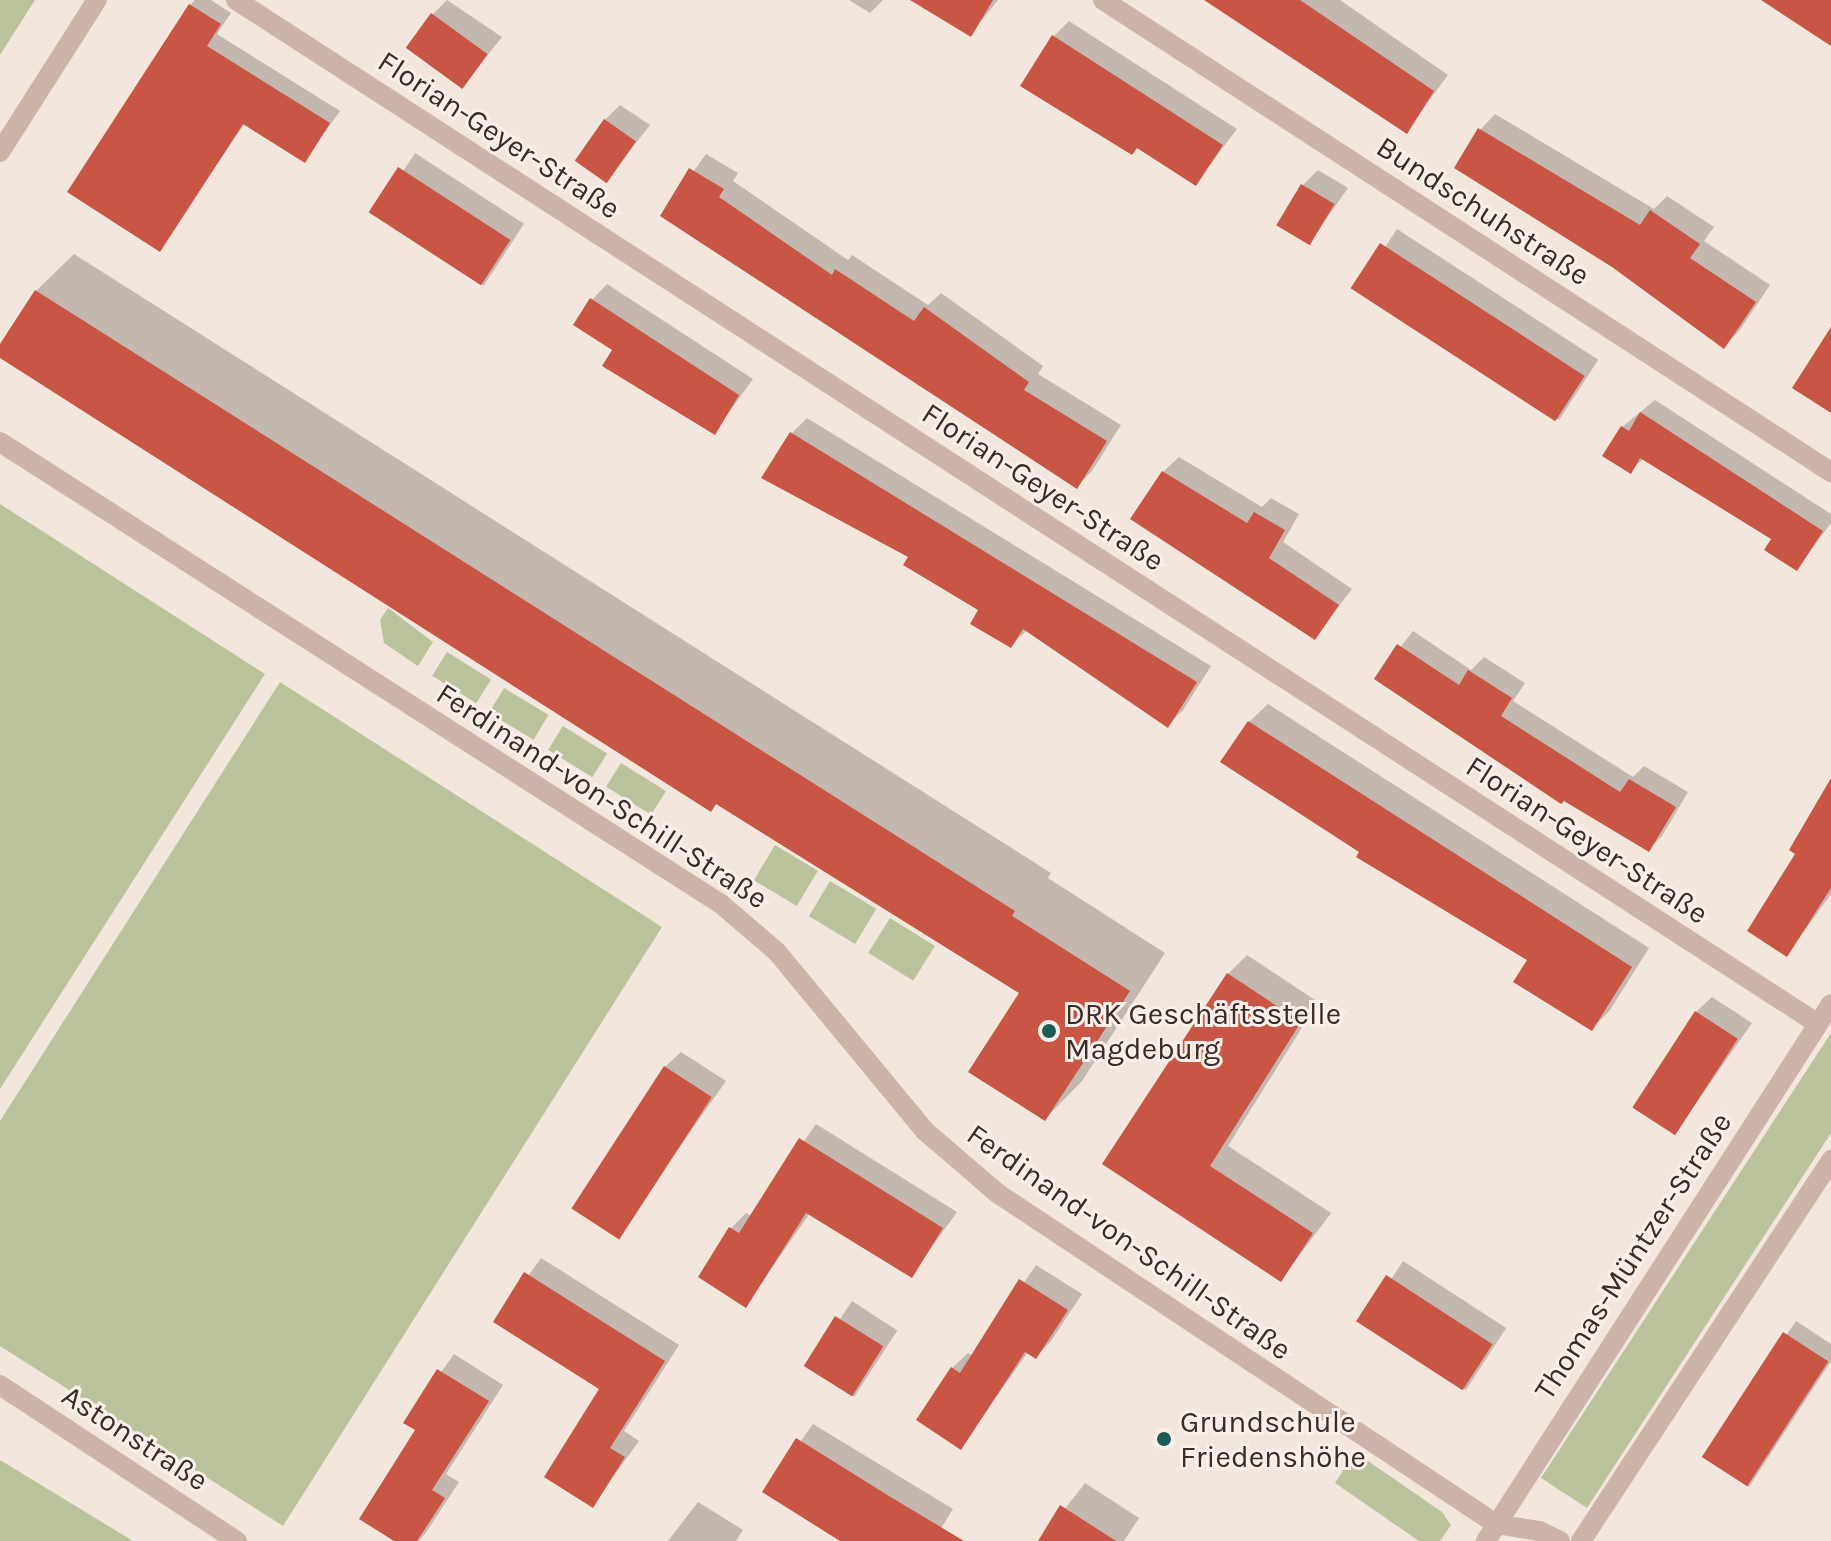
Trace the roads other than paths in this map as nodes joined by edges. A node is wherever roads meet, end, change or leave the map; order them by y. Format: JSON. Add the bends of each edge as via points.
{"nodes":[{"id":1,"x":97,"y":0,"type":"edge"},
{"id":2,"x":236,"y":0,"type":"edge"},
{"id":3,"x":1103,"y":0,"type":"edge"},
{"id":4,"x":0,"y":152,"type":"edge"},
{"id":5,"x":0,"y":442,"type":"edge"},
{"id":6,"x":1831,"y":472,"type":"edge"},
{"id":7,"x":1831,"y":1004,"type":"edge"},
{"id":8,"x":1818,"y":1024,"type":"junction"},
{"id":9,"x":1831,"y":1160,"type":"edge"},
{"id":10,"x":0,"y":1385,"type":"edge"},
{"id":11,"x":1491,"y":1533,"type":"edge"},
{"id":12,"x":237,"y":1541,"type":"edge"},
{"id":13,"x":1560,"y":1541,"type":"edge"},
{"id":14,"x":1581,"y":1541,"type":"edge"}],
"edges":[{"from":1,"to":4,"type":"street"},
{"from":2,"to":8,"type":"street","name":"Florian-Geyer-Straße"},
{"from":3,"to":6,"type":"street","name":"Bundschuhstraße"},
{"from":5,"to":11,"type":"street","name":"Ferdinand-von-Schill-Straße","via":[[721,904],[777,952],[958,1164]]},
{"from":7,"to":8,"type":"street","name":"Thomas-Müntzer-Straße"},
{"from":8,"to":11,"type":"street","name":"Thomas-Müntzer-Straße"},
{"from":9,"to":14,"type":"street"},
{"from":10,"to":12,"type":"street","name":"Astonstraße"},
{"from":11,"to":13,"type":"street","name":"Ferdinand-von-Schill-Straße","via":[[1539,1531]]}]}
